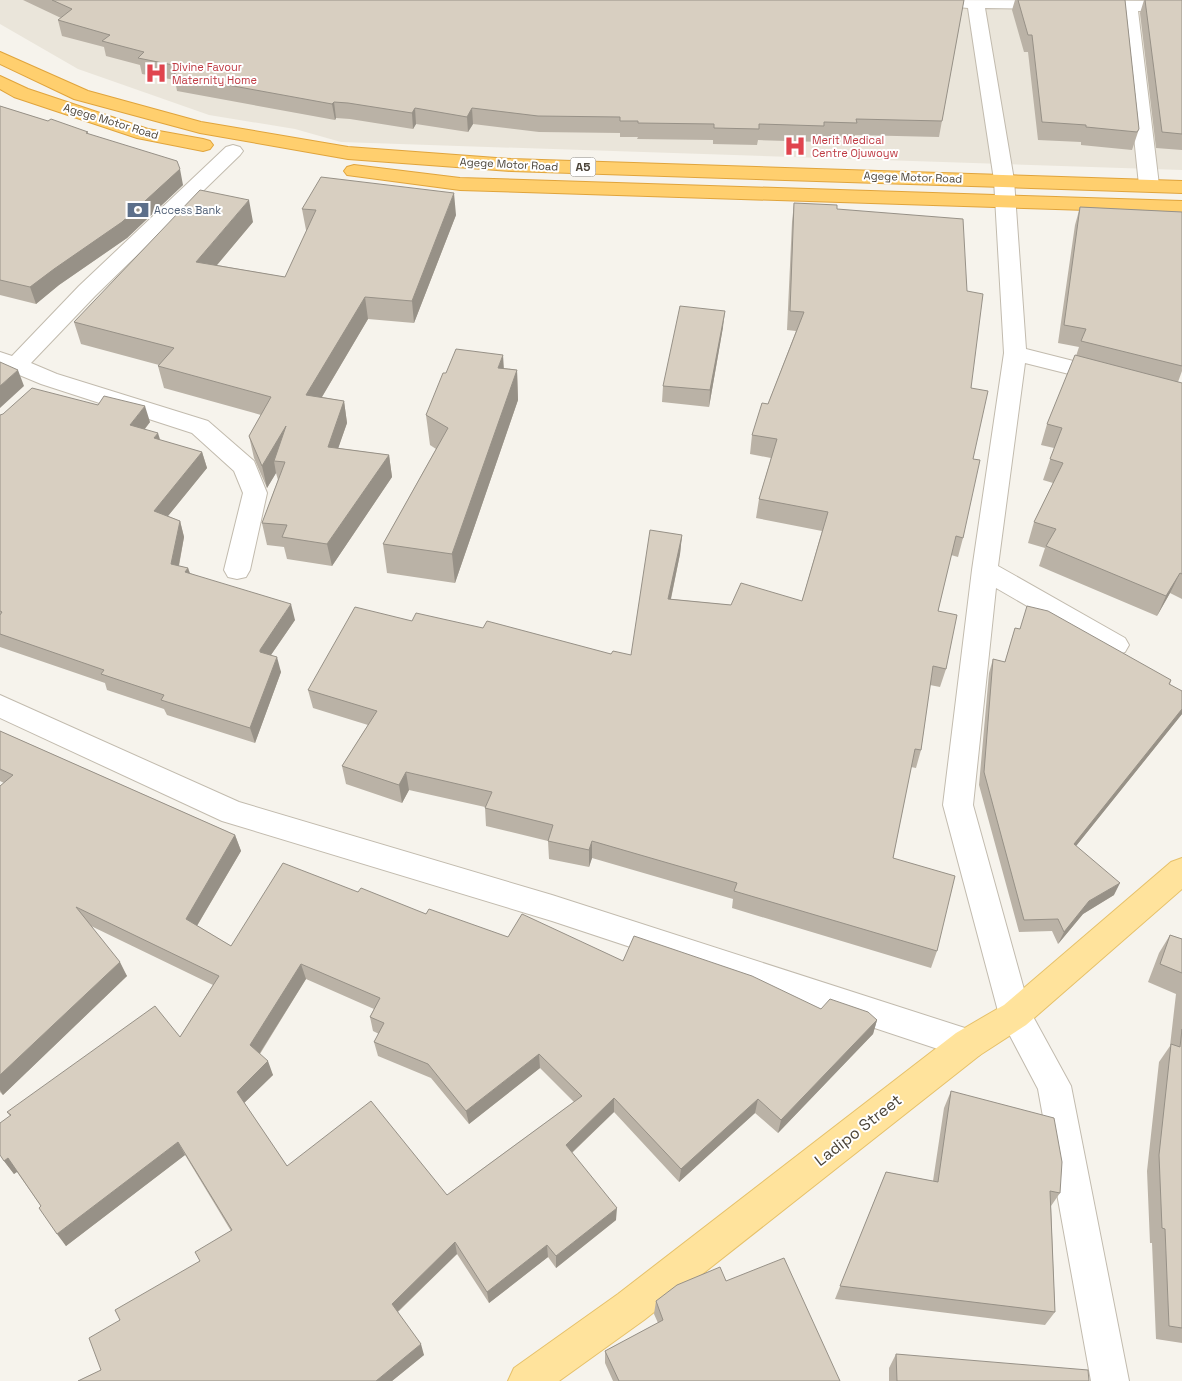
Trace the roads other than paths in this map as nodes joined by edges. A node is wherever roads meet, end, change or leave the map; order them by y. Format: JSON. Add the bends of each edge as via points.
{"nodes":[{"id":1,"x":933,"y":0,"type":"edge"},
{"id":2,"x":976,"y":2,"type":"edge"},
{"id":3,"x":1129,"y":5,"type":"junction"},
{"id":4,"x":1182,"y":6,"type":"edge"},
{"id":5,"x":0,"y":57,"type":"edge"},
{"id":6,"x":0,"y":82,"type":"edge"},
{"id":7,"x":233,"y":151,"type":"junction"},
{"id":8,"x":262,"y":157,"type":"dead end"},
{"id":9,"x":320,"y":167,"type":"dead end"},
{"id":10,"x":1149,"y":185,"type":"junction"},
{"id":11,"x":1182,"y":187,"type":"edge"},
{"id":12,"x":1005,"y":191,"type":"junction"},
{"id":13,"x":1182,"y":207,"type":"edge"},
{"id":14,"x":1015,"y":353,"type":"junction"},
{"id":15,"x":8,"y":362,"type":"edge"},
{"id":16,"x":50,"y":379,"type":"junction"},
{"id":17,"x":1126,"y":382,"type":"edge"},
{"id":18,"x":29,"y":398,"type":"edge"},
{"id":19,"x":237,"y":570,"type":"dead end"},
{"id":20,"x":985,"y":570,"type":"junction"},
{"id":21,"x":1116,"y":645,"type":"dead end"},
{"id":22,"x":0,"y":706,"type":"edge"},
{"id":23,"x":1182,"y":871,"type":"edge"},
{"id":24,"x":1015,"y":1015,"type":"junction"},
{"id":25,"x":968,"y":1044,"type":"junction"},
{"id":26,"x":527,"y":1381,"type":"edge"},
{"id":27,"x":1110,"y":1381,"type":"edge"}],
"edges":[{"from":1,"to":2,"type":"street"},
{"from":2,"to":3,"type":"street"},
{"from":2,"to":12,"type":"street"},
{"from":3,"to":4,"type":"street"},
{"from":3,"to":10,"type":"street"},
{"from":5,"to":12,"type":"highway","name":"Agege Motor Road","number":"A5","via":[[81,95],[200,127],[348,153],[511,165]]},
{"from":6,"to":7,"type":"highway","name":"Agege Motor Road","via":[[21,93],[144,134]]},
{"from":7,"to":8,"type":"highway","name":"Agege Motor Road"},
{"from":7,"to":15,"type":"street"},
{"from":9,"to":12,"type":"highway","name":"Agege Motor Road","number":"A5","via":[[460,184]]},
{"from":10,"to":11,"type":"highway","name":"Agege Motor Road","number":"A5"},
{"from":10,"to":12,"type":"highway","name":"Agege Motor Road","number":"A5"},
{"from":12,"to":13,"type":"highway","name":"Agege Motor Road","number":"A5"},
{"from":12,"to":14,"type":"street"},
{"from":14,"to":17,"type":"street"},
{"from":14,"to":20,"type":"street"},
{"from":15,"to":16,"type":"street"},
{"from":16,"to":18,"type":"street"},
{"from":16,"to":19,"type":"street","via":[[200,427],[245,467],[255,493]]},
{"from":20,"to":21,"type":"street"},
{"from":20,"to":24,"type":"street","via":[[958,805]]},
{"from":22,"to":25,"type":"street","via":[[232,812],[552,908]]},
{"from":23,"to":24,"type":"main road","name":"Ladipo Street"},
{"from":24,"to":25,"type":"main road","name":"Ladipo Street"},
{"from":24,"to":27,"type":"street","via":[[1054,1086]]},
{"from":25,"to":26,"type":"main road","name":"Ladipo Street","via":[[630,1307]]}]}
